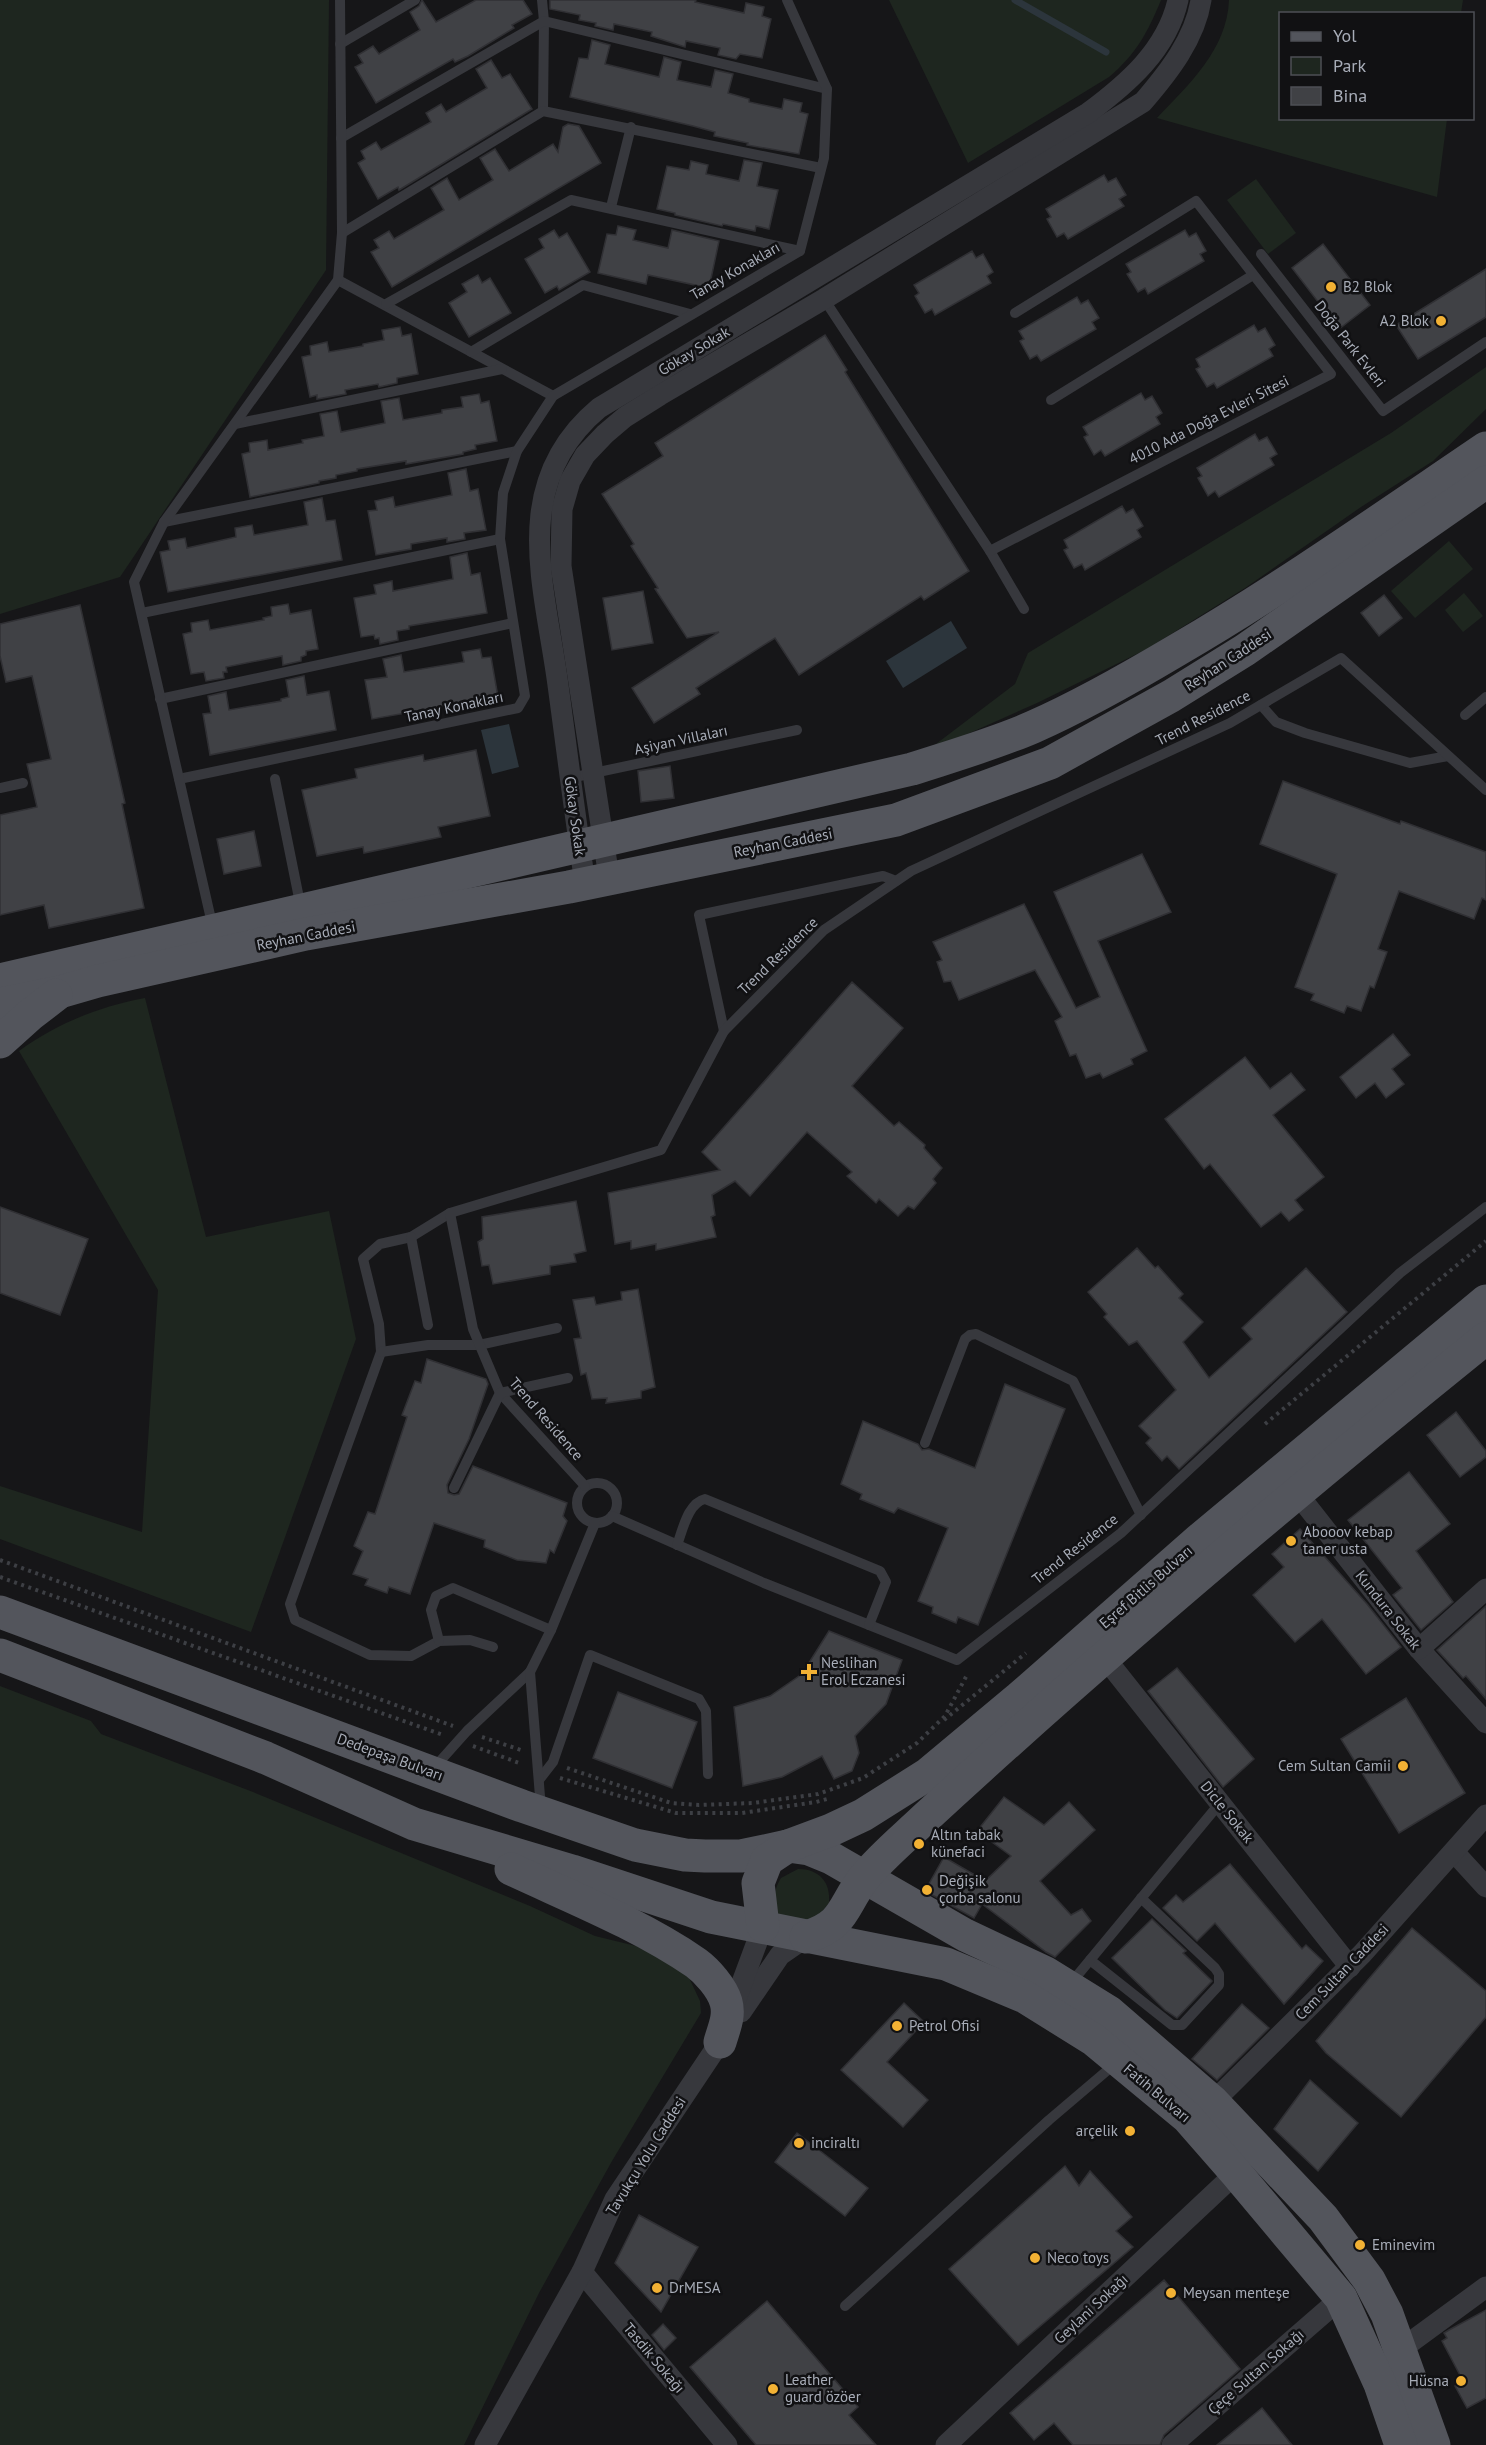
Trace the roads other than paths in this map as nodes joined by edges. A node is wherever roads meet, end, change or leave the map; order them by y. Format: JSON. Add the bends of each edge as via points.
{"nodes":[{"id":1,"x":340,"y":0,"type":"edge"},
{"id":2,"x":415,"y":0,"type":"edge"},
{"id":3,"x":542,"y":0,"type":"edge"},
{"id":4,"x":787,"y":0,"type":"edge"},
{"id":5,"x":1178,"y":0,"type":"edge"},
{"id":6,"x":1201,"y":0,"type":"edge"},
{"id":7,"x":544,"y":21,"type":"junction"},
{"id":8,"x":340,"y":44,"type":"junction"},
{"id":9,"x":826,"y":88,"type":"junction"},
{"id":10,"x":543,"y":111,"type":"junction"},
{"id":11,"x":631,"y":127,"type":"junction"},
{"id":12,"x":341,"y":138,"type":"junction"},
{"id":13,"x":821,"y":168,"type":"junction"},
{"id":14,"x":611,"y":207,"type":"junction"},
{"id":15,"x":342,"y":233,"type":"junction"},
{"id":16,"x":800,"y":251,"type":"junction"},
{"id":17,"x":1261,"y":254,"type":"dead end"},
{"id":18,"x":1253,"y":275,"type":"junction"},
{"id":19,"x":339,"y":280,"type":"junction"},
{"id":20,"x":812,"y":280,"type":"junction"},
{"id":21,"x":824,"y":299,"type":"junction"},
{"id":22,"x":386,"y":304,"type":"junction"},
{"id":23,"x":1015,"y":313,"type":"dead end"},
{"id":24,"x":690,"y":315,"type":"junction"},
{"id":25,"x":1486,"y":342,"type":"edge"},
{"id":26,"x":471,"y":352,"type":"junction"},
{"id":27,"x":502,"y":369,"type":"junction"},
{"id":28,"x":553,"y":396,"type":"junction"},
{"id":29,"x":1051,"y":400,"type":"dead end"},
{"id":30,"x":235,"y":424,"type":"junction"},
{"id":31,"x":1486,"y":448,"type":"edge"},
{"id":32,"x":517,"y":451,"type":"junction"},
{"id":33,"x":1486,"y":482,"type":"edge"},
{"id":34,"x":164,"y":522,"type":"junction"},
{"id":35,"x":500,"y":539,"type":"junction"},
{"id":36,"x":990,"y":551,"type":"junction"},
{"id":37,"x":1024,"y":609,"type":"dead end"},
{"id":38,"x":142,"y":613,"type":"junction"},
{"id":39,"x":513,"y":623,"type":"junction"},
{"id":40,"x":1486,"y":697,"type":"edge"},
{"id":41,"x":160,"y":699,"type":"junction"},
{"id":42,"x":1261,"y":705,"type":"junction"},
{"id":43,"x":1465,"y":715,"type":"dead end"},
{"id":44,"x":797,"y":730,"type":"dead end"},
{"id":45,"x":1448,"y":756,"type":"junction"},
{"id":46,"x":593,"y":774,"type":"junction"},
{"id":47,"x":570,"y":778,"type":"junction"},
{"id":48,"x":179,"y":779,"type":"junction"},
{"id":49,"x":275,"y":779,"type":"dead end"},
{"id":50,"x":23,"y":783,"type":"dead end"},
{"id":51,"x":0,"y":788,"type":"edge"},
{"id":52,"x":1486,"y":790,"type":"edge"},
{"id":53,"x":591,"y":842,"type":"junction"},
{"id":54,"x":597,"y":880,"type":"junction"},
{"id":55,"x":896,"y":881,"type":"junction"},
{"id":56,"x":304,"y":922,"type":"junction"},
{"id":57,"x":214,"y":931,"type":"junction"},
{"id":58,"x":0,"y":980,"type":"edge"},
{"id":59,"x":60,"y":992,"type":"junction"},
{"id":60,"x":0,"y":1004,"type":"edge"},
{"id":61,"x":724,"y":1031,"type":"junction"},
{"id":62,"x":0,"y":1042,"type":"edge"},
{"id":63,"x":1486,"y":1207,"type":"edge"},
{"id":64,"x":450,"y":1213,"type":"junction"},
{"id":65,"x":411,"y":1237,"type":"junction"},
{"id":66,"x":1486,"y":1301,"type":"edge"},
{"id":67,"x":428,"y":1325,"type":"dead end"},
{"id":68,"x":557,"y":1328,"type":"dead end"},
{"id":69,"x":1486,"y":1338,"type":"edge"},
{"id":70,"x":479,"y":1345,"type":"junction"},
{"id":71,"x":381,"y":1352,"type":"junction"},
{"id":72,"x":568,"y":1378,"type":"dead end"},
{"id":73,"x":500,"y":1393,"type":"junction"},
{"id":74,"x":925,"y":1443,"type":"dead end"},
{"id":75,"x":585,"y":1486,"type":"junction"},
{"id":76,"x":454,"y":1488,"type":"dead end"},
{"id":77,"x":1296,"y":1492,"type":"junction"},
{"id":78,"x":1141,"y":1515,"type":"junction"},
{"id":79,"x":612,"y":1516,"type":"junction"},
{"id":80,"x":595,"y":1523,"type":"junction"},
{"id":81,"x":677,"y":1545,"type":"junction"},
{"id":82,"x":1486,"y":1589,"type":"edge"},
{"id":83,"x":0,"y":1612,"type":"edge"},
{"id":84,"x":869,"y":1625,"type":"junction"},
{"id":85,"x":551,"y":1630,"type":"junction"},
{"id":86,"x":439,"y":1641,"type":"junction"},
{"id":87,"x":493,"y":1647,"type":"dead end"},
{"id":88,"x":1419,"y":1649,"type":"junction"},
{"id":89,"x":0,"y":1655,"type":"edge"},
{"id":90,"x":1105,"y":1658,"type":"junction"},
{"id":91,"x":530,"y":1671,"type":"junction"},
{"id":92,"x":1486,"y":1723,"type":"edge"},
{"id":93,"x":431,"y":1772,"type":"junction"},
{"id":94,"x":541,"y":1774,"type":"junction"},
{"id":95,"x":708,"y":1774,"type":"dead end"},
{"id":96,"x":1220,"y":1803,"type":"junction"},
{"id":97,"x":541,"y":1813,"type":"junction"},
{"id":98,"x":1486,"y":1815,"type":"edge"},
{"id":99,"x":414,"y":1824,"type":"junction"},
{"id":100,"x":788,"y":1846,"type":"junction"},
{"id":101,"x":1454,"y":1852,"type":"junction"},
{"id":102,"x":864,"y":1878,"type":"junction"},
{"id":103,"x":1486,"y":1887,"type":"edge"},
{"id":104,"x":1141,"y":1898,"type":"junction"},
{"id":105,"x":764,"y":1926,"type":"junction"},
{"id":106,"x":806,"y":1937,"type":"junction"},
{"id":107,"x":1090,"y":1960,"type":"junction"},
{"id":108,"x":1350,"y":1966,"type":"junction"},
{"id":109,"x":1058,"y":1999,"type":"junction"},
{"id":110,"x":720,"y":2042,"type":"junction"},
{"id":111,"x":1119,"y":2061,"type":"junction"},
{"id":112,"x":1200,"y":2109,"type":"junction"},
{"id":113,"x":1236,"y":2173,"type":"junction"},
{"id":114,"x":582,"y":2272,"type":"junction"},
{"id":115,"x":1486,"y":2287,"type":"edge"},
{"id":116,"x":1341,"y":2298,"type":"junction"},
{"id":117,"x":845,"y":2306,"type":"dead end"},
{"id":118,"x":1401,"y":2350,"type":"junction"},
{"id":119,"x":485,"y":2445,"type":"edge"},
{"id":120,"x":727,"y":2445,"type":"edge"},
{"id":121,"x":946,"y":2445,"type":"edge"},
{"id":122,"x":1172,"y":2445,"type":"edge"},
{"id":123,"x":1401,"y":2445,"type":"edge"},
{"id":124,"x":1434,"y":2445,"type":"edge"}],
"edges":[{"from":1,"to":8,"type":"lane"},
{"from":2,"to":8,"type":"lane"},
{"from":3,"to":7,"type":"lane"},
{"from":4,"to":9,"type":"lane","name":"Tanay Konakları"},
{"from":5,"to":20,"type":"street","name":"Gökay Sokak","via":[[1155,50],[1142,68],[1109,98]]},
{"from":6,"to":21,"type":"street","name":"Gökay Sokak","via":[[1188,38],[1167,75],[1143,102]]},
{"from":7,"to":9,"type":"lane"},
{"from":7,"to":10,"type":"lane"},
{"from":7,"to":12,"type":"lane"},
{"from":8,"to":12,"type":"lane"},
{"from":9,"to":13,"type":"lane","name":"Tanay Konakları"},
{"from":10,"to":11,"type":"lane"},
{"from":10,"to":15,"type":"lane"},
{"from":11,"to":13,"type":"lane"},
{"from":11,"to":14,"type":"lane"},
{"from":12,"to":15,"type":"lane"},
{"from":13,"to":16,"type":"lane","name":"Tanay Konakları"},
{"from":14,"to":16,"type":"lane"},
{"from":14,"to":22,"type":"lane","via":[[571,200]]},
{"from":15,"to":19,"type":"lane"},
{"from":16,"to":24,"type":"lane","name":"Tanay Konakları"},
{"from":17,"to":25,"type":"lane","name":"Doğa Park Evleri","via":[[1383,411]]},
{"from":18,"to":23,"type":"lane","name":"4010 Ada Doğa Evleri Sitesi","via":[[1196,201]]},
{"from":18,"to":29,"type":"lane"},
{"from":18,"to":36,"type":"lane","name":"4010 Ada Doğa Evleri Sitesi","via":[[1331,374]]},
{"from":19,"to":22,"type":"lane"},
{"from":19,"to":30,"type":"lane"},
{"from":20,"to":21,"type":"street"},
{"from":20,"to":47,"type":"street","name":"Gökay Sokak","via":[[599,408],[560,453],[540,517],[539,562]]},
{"from":21,"to":36,"type":"lane"},
{"from":21,"to":46,"type":"street","name":"Gökay Sokak","via":[[625,417],[585,455],[570,481],[562,509],[561,566]]},
{"from":22,"to":26,"type":"lane"},
{"from":24,"to":26,"type":"lane","via":[[583,285]]},
{"from":24,"to":28,"type":"lane","name":"Tanay Konakları"},
{"from":26,"to":27,"type":"lane"},
{"from":27,"to":28,"type":"lane"},
{"from":27,"to":30,"type":"lane"},
{"from":28,"to":32,"type":"lane","name":"Tanay Konakları"},
{"from":30,"to":34,"type":"lane"},
{"from":31,"to":53,"type":"main road","name":"Reyhan Caddesi","via":[[1221,625],[1118,685],[1032,728],[912,769]]},
{"from":32,"to":34,"type":"lane"},
{"from":32,"to":35,"type":"lane","name":"Tanay Konakları","via":[[503,493]]},
{"from":33,"to":54,"type":"main road","name":"Reyhan Caddesi","via":[[1245,650],[1172,696],[1050,763],[896,820]]},
{"from":34,"to":38,"type":"lane","via":[[134,582]]},
{"from":35,"to":38,"type":"lane"},
{"from":35,"to":39,"type":"lane","name":"Tanay Konakları"},
{"from":36,"to":37,"type":"lane"},
{"from":38,"to":41,"type":"lane"},
{"from":39,"to":41,"type":"lane"},
{"from":39,"to":48,"type":"lane","name":"Tanay Konakları","via":[[525,696],[518,708]]},
{"from":40,"to":43,"type":"lane"},
{"from":41,"to":48,"type":"lane"},
{"from":42,"to":45,"type":"lane","via":[[1276,722],[1410,763]]},
{"from":42,"to":45,"type":"lane","name":"Trend Residence","via":[[1341,658]]},
{"from":42,"to":55,"type":"lane","name":"Trend Residence"},
{"from":44,"to":46,"type":"lane","name":"Aşiyan Villaları"},
{"from":45,"to":52,"type":"lane","name":"Trend Residence"},
{"from":46,"to":47,"type":"lane","name":"Aşiyan Villaları"},
{"from":46,"to":53,"type":"street","name":"Gökay Sokak"},
{"from":47,"to":53,"type":"street","name":"Gökay Sokak"},
{"from":48,"to":57,"type":"lane"},
{"from":49,"to":56,"type":"lane"},
{"from":50,"to":51,"type":"lane"},
{"from":53,"to":54,"type":"street","name":"Gökay Sokak"},
{"from":53,"to":56,"type":"main road","name":"Reyhan Caddesi"},
{"from":54,"to":56,"type":"main road","name":"Reyhan Caddesi"},
{"from":55,"to":61,"type":"lane","name":"Trend Residence","via":[[824,930]]},
{"from":55,"to":61,"type":"lane","via":[[883,876],[699,915]]},
{"from":56,"to":57,"type":"main road","name":"Reyhan Caddesi"},
{"from":56,"to":59,"type":"main road","name":"Reyhan Caddesi"},
{"from":57,"to":58,"type":"main road","name":"Reyhan Caddesi"},
{"from":59,"to":60,"type":"main road","name":"Reyhan Caddesi"},
{"from":59,"to":62,"type":"main road"},
{"from":61,"to":64,"type":"lane","name":"Trend Residence","via":[[661,1150]]},
{"from":63,"to":78,"type":"lane","name":"Trend Residence","via":[[1400,1273]]},
{"from":64,"to":65,"type":"lane"},
{"from":64,"to":70,"type":"lane","name":"Trend Residence"},
{"from":65,"to":67,"type":"lane"},
{"from":65,"to":71,"type":"lane","via":[[380,1244],[363,1259],[379,1324]]},
{"from":66,"to":100,"type":"main road","name":"Eşref Bitlis Bulvarı","via":[[1218,1524],[928,1774],[863,1815]]},
{"from":68,"to":70,"type":"lane"},
{"from":69,"to":77,"type":"main road","name":"Eşref Bitlis Bulvarı"},
{"from":70,"to":71,"type":"lane","via":[[428,1345]]},
{"from":70,"to":73,"type":"lane","name":"Trend Residence"},
{"from":71,"to":86,"type":"lane","via":[[290,1604],[295,1620],[370,1655],[411,1656]]},
{"from":72,"to":73,"type":"lane"},
{"from":73,"to":75,"type":"lane","name":"Trend Residence"},
{"from":73,"to":76,"type":"lane"},
{"from":74,"to":78,"type":"lane","via":[[965,1339],[976,1334],[1073,1381]]},
{"from":75,"to":79,"type":"lane","via":[[602,1483],[613,1491],[617,1503]]},
{"from":75,"to":80,"type":"lane","via":[[577,1496],[577,1509],[583,1518]]},
{"from":77,"to":88,"type":"street","name":"Kundura Sokak"},
{"from":77,"to":90,"type":"main road","name":"Eşref Bitlis Bulvarı"},
{"from":78,"to":84,"type":"lane","name":"Trend Residence","via":[[957,1660]]},
{"from":79,"to":80,"type":"lane"},
{"from":79,"to":81,"type":"lane","name":"Trend Residence"},
{"from":80,"to":85,"type":"lane"},
{"from":81,"to":84,"type":"lane","name":"Trend Residence"},
{"from":81,"to":84,"type":"lane","via":[[693,1506],[705,1499],[880,1571],[886,1582]]},
{"from":82,"to":88,"type":"street"},
{"from":83,"to":93,"type":"main road","name":"Dedepaşa Bulvarı"},
{"from":85,"to":86,"type":"lane","via":[[453,1588],[436,1596],[431,1610]]},
{"from":85,"to":91,"type":"lane"},
{"from":86,"to":87,"type":"lane","via":[[470,1640]]},
{"from":88,"to":92,"type":"street","name":"Kundura Sokak"},
{"from":89,"to":99,"type":"main road","via":[[266,1758]]},
{"from":90,"to":96,"type":"street","name":"Dicle Sokak"},
{"from":90,"to":102,"type":"main road","name":"Eşref Bitlis Bulvarı","via":[[989,1759]]},
{"from":91,"to":93,"type":"lane"},
{"from":91,"to":94,"type":"lane"},
{"from":93,"to":97,"type":"main road","name":"Dedepaşa Bulvarı"},
{"from":94,"to":95,"type":"lane","via":[[553,1762],[590,1655],[699,1699],[706,1711]]},
{"from":94,"to":97,"type":"lane"},
{"from":96,"to":104,"type":"lane"},
{"from":96,"to":108,"type":"street","name":"Dicle Sokak"},
{"from":97,"to":100,"type":"main road","name":"Dedepaşa Bulvarı","via":[[635,1845],[685,1855],[741,1856]]},
{"from":98,"to":101,"type":"street","name":"Cem Sultan Caddesi"},
{"from":99,"to":105,"type":"main road","via":[[572,1870],[711,1917]]},
{"from":99,"to":110,"type":"main road","via":[[644,1932],[698,1964],[726,2001],[728,2017]]},
{"from":100,"to":102,"type":"main road","via":[[831,1858]]},
{"from":100,"to":105,"type":"main road","via":[[767,1860],[761,1871],[759,1908]]},
{"from":101,"to":103,"type":"street"},
{"from":101,"to":108,"type":"street","name":"Cem Sultan Caddesi"},
{"from":102,"to":106,"type":"main road","via":[[835,1922],[823,1932]]},
{"from":102,"to":109,"type":"main road","name":"Fatih Bulvarı","via":[[965,1935],[1046,1973]]},
{"from":104,"to":107,"type":"lane"},
{"from":104,"to":107,"type":"lane","via":[[1215,1968],[1219,1985],[1182,2025],[1172,2025]]},
{"from":105,"to":106,"type":"main road","name":"Fatih Bulvarı"},
{"from":105,"to":110,"type":"street","name":"Tavukçu Yolu Caddesi"},
{"from":106,"to":109,"type":"main road","name":"Fatih Bulvarı","via":[[946,1964],[1026,1997]]},
{"from":106,"to":110,"type":"street","via":[[780,1955]]},
{"from":107,"to":109,"type":"lane"},
{"from":108,"to":112,"type":"street","name":"Cem Sultan Caddesi"},
{"from":109,"to":111,"type":"main road","name":"Fatih Bulvarı","via":[[1094,2040]]},
{"from":109,"to":112,"type":"main road","name":"Fatih Bulvarı","via":[[1109,2012]]},
{"from":110,"to":114,"type":"street","name":"Tavukçu Yolu Caddesi","via":[[615,2199]]},
{"from":111,"to":112,"type":"main road","name":"Fatih Bulvarı"},
{"from":111,"to":117,"type":"lane"},
{"from":112,"to":113,"type":"main road","name":"Fatih Bulvarı"},
{"from":112,"to":118,"type":"main road","name":"Fatih Bulvarı","via":[[1323,2218],[1369,2280]]},
{"from":113,"to":116,"type":"main road","name":"Fatih Bulvarı"},
{"from":113,"to":121,"type":"street","name":"Geylani Sokağı"},
{"from":114,"to":119,"type":"street","name":"Tavukçu Yolu Caddesi"},
{"from":114,"to":120,"type":"street","name":"Tasdik Sokağı"},
{"from":115,"to":118,"type":"street"},
{"from":116,"to":122,"type":"street","name":"Çeçe Sultan Sokağı"},
{"from":116,"to":123,"type":"main road","name":"Fatih Bulvarı","via":[[1380,2384]]},
{"from":118,"to":124,"type":"main road","name":"Fatih Bulvarı"}]}
